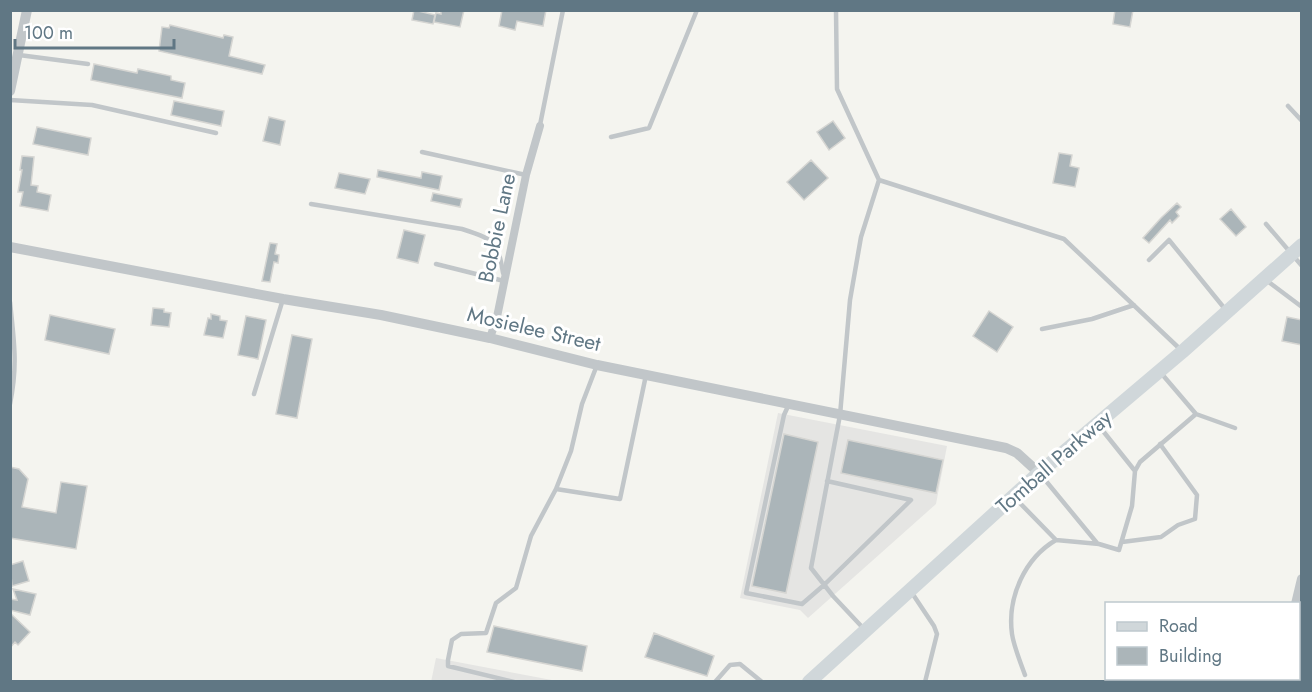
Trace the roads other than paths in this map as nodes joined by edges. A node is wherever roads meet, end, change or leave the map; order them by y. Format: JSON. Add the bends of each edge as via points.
{"nodes":[{"id":1,"x":27,"y":10,"type":"edge"},
{"id":2,"x":563,"y":10,"type":"edge"},
{"id":3,"x":697,"y":10,"type":"edge"},
{"id":4,"x":836,"y":10,"type":"edge"},
{"id":5,"x":19,"y":55,"type":"junction"},
{"id":6,"x":88,"y":64,"type":"dead end"},
{"id":7,"x":10,"y":91,"type":"edge"},
{"id":8,"x":10,"y":100,"type":"edge"},
{"id":9,"x":1288,"y":106,"type":"dead end"},
{"id":10,"x":1302,"y":121,"type":"edge"},
{"id":11,"x":540,"y":126,"type":"joint"},
{"id":12,"x":216,"y":133,"type":"dead end"},
{"id":13,"x":611,"y":137,"type":"dead end"},
{"id":14,"x":422,"y":152,"type":"dead end"},
{"id":15,"x":526,"y":175,"type":"junction"},
{"id":16,"x":879,"y":180,"type":"junction"},
{"id":17,"x":311,"y":204,"type":"dead end"},
{"id":18,"x":1266,"y":224,"type":"dead end"},
{"id":19,"x":1296,"y":249,"type":"edge"},
{"id":20,"x":11,"y":250,"type":"edge"},
{"id":21,"x":1149,"y":260,"type":"dead end"},
{"id":22,"x":436,"y":264,"type":"dead end"},
{"id":23,"x":1302,"y":266,"type":"edge"},
{"id":24,"x":1264,"y":278,"type":"junction"},
{"id":25,"x":504,"y":281,"type":"junction"},
{"id":26,"x":283,"y":299,"type":"junction"},
{"id":27,"x":10,"y":302,"type":"edge"},
{"id":28,"x":1134,"y":305,"type":"junction"},
{"id":29,"x":1302,"y":307,"type":"edge"},
{"id":30,"x":1227,"y":311,"type":"junction"},
{"id":31,"x":1042,"y":329,"type":"dead end"},
{"id":32,"x":12,"y":331,"type":"edge"},
{"id":33,"x":490,"y":338,"type":"junction"},
{"id":34,"x":1182,"y":352,"type":"junction"},
{"id":35,"x":597,"y":365,"type":"junction"},
{"id":36,"x":1160,"y":371,"type":"junction"},
{"id":37,"x":646,"y":375,"type":"junction"},
{"id":38,"x":254,"y":394,"type":"dead end"},
{"id":39,"x":10,"y":404,"type":"edge"},
{"id":40,"x":789,"y":404,"type":"junction"},
{"id":41,"x":1196,"y":414,"type":"junction"},
{"id":42,"x":840,"y":415,"type":"junction"},
{"id":43,"x":1097,"y":424,"type":"junction"},
{"id":44,"x":1235,"y":428,"type":"dead end"},
{"id":45,"x":1160,"y":444,"type":"junction"},
{"id":46,"x":1135,"y":471,"type":"junction"},
{"id":47,"x":1040,"y":473,"type":"junction"},
{"id":48,"x":827,"y":481,"type":"junction"},
{"id":49,"x":556,"y":489,"type":"junction"},
{"id":50,"x":1014,"y":497,"type":"junction"},
{"id":51,"x":1056,"y":540,"type":"junction"},
{"id":52,"x":1122,"y":542,"type":"junction"},
{"id":53,"x":1097,"y":543,"type":"junction"},
{"id":54,"x":1302,"y":579,"type":"edge"},
{"id":55,"x":824,"y":585,"type":"junction"},
{"id":56,"x":910,"y":591,"type":"junction"},
{"id":57,"x":1296,"y":602,"type":"edge"},
{"id":58,"x":866,"y":631,"type":"junction"},
{"id":59,"x":1024,"y":675,"type":"dead end"},
{"id":60,"x":514,"y":681,"type":"edge"},
{"id":61,"x":715,"y":681,"type":"edge"},
{"id":62,"x":762,"y":681,"type":"edge"},
{"id":63,"x":809,"y":681,"type":"edge"},
{"id":64,"x":925,"y":681,"type":"edge"}],
"edges":[{"from":1,"to":5,"type":"street"},
{"from":2,"to":11,"type":"lane"},
{"from":3,"to":13,"type":"lane","via":[[649,128]]},
{"from":4,"to":16,"type":"lane","via":[[837,89]]},
{"from":5,"to":6,"type":"lane"},
{"from":5,"to":7,"type":"street"},
{"from":8,"to":12,"type":"lane","via":[[92,105]]},
{"from":9,"to":10,"type":"lane"},
{"from":11,"to":15,"type":"street","name":"Bobbie Lane"},
{"from":14,"to":15,"type":"lane"},
{"from":15,"to":25,"type":"street","name":"Bobbie Lane"},
{"from":16,"to":28,"type":"lane","via":[[1064,239]]},
{"from":16,"to":42,"type":"lane","via":[[861,237],[850,300]]},
{"from":17,"to":25,"type":"lane","via":[[478,234],[500,249]]},
{"from":18,"to":19,"type":"lane"},
{"from":19,"to":23,"type":"lane"},
{"from":19,"to":24,"type":"main road","name":"Tomball Parkway"},
{"from":20,"to":26,"type":"street","name":"Mosielee Street"},
{"from":21,"to":30,"type":"lane","via":[[1169,240]]},
{"from":22,"to":25,"type":"lane"},
{"from":24,"to":29,"type":"lane"},
{"from":24,"to":30,"type":"main road","name":"Tomball Parkway"},
{"from":25,"to":33,"type":"street","name":"Bobbie Lane"},
{"from":26,"to":33,"type":"street","name":"Mosielee Street"},
{"from":26,"to":38,"type":"lane"},
{"from":27,"to":32,"type":"lane"},
{"from":28,"to":31,"type":"lane"},
{"from":28,"to":34,"type":"lane"},
{"from":30,"to":34,"type":"main road","name":"Tomball Parkway"},
{"from":32,"to":39,"type":"lane","via":[[16,373]]},
{"from":33,"to":35,"type":"street","name":"Mosielee Street"},
{"from":34,"to":36,"type":"main road","name":"Tomball Parkway"},
{"from":35,"to":37,"type":"street","name":"Mosielee Street"},
{"from":35,"to":49,"type":"lane"},
{"from":36,"to":41,"type":"lane"},
{"from":36,"to":43,"type":"main road","name":"Tomball Parkway"},
{"from":37,"to":40,"type":"street","name":"Mosielee Street"},
{"from":37,"to":49,"type":"lane","via":[[620,499]]},
{"from":40,"to":42,"type":"street","name":"Mosielee Street"},
{"from":40,"to":55,"type":"lane","via":[[746,593],[802,604]]},
{"from":41,"to":44,"type":"lane"},
{"from":41,"to":45,"type":"lane"},
{"from":42,"to":47,"type":"street","name":"Mosielee Street","via":[[1006,448]]},
{"from":42,"to":48,"type":"lane"},
{"from":43,"to":46,"type":"lane"},
{"from":43,"to":47,"type":"main road","name":"Tomball Parkway"},
{"from":45,"to":46,"type":"lane"},
{"from":45,"to":52,"type":"lane","via":[[1197,495],[1195,519],[1161,537]]},
{"from":46,"to":52,"type":"lane","via":[[1132,506]]},
{"from":47,"to":50,"type":"main road","name":"Tomball Parkway"},
{"from":47,"to":53,"type":"lane"},
{"from":48,"to":55,"type":"lane","via":[[811,568]]},
{"from":48,"to":55,"type":"lane","via":[[910,500]]},
{"from":49,"to":60,"type":"lane","via":[[531,536],[516,588],[496,603],[486,633],[456,635],[452,640],[448,666]]},
{"from":50,"to":51,"type":"lane"},
{"from":50,"to":56,"type":"main road","name":"Tomball Parkway"},
{"from":51,"to":53,"type":"lane"},
{"from":51,"to":59,"type":"lane","via":[[1027,566],[1014,601],[1012,633]]},
{"from":52,"to":53,"type":"lane","via":[[1119,550]]},
{"from":54,"to":57,"type":"street"},
{"from":55,"to":58,"type":"lane"},
{"from":56,"to":58,"type":"main road","name":"Tomball Parkway"},
{"from":56,"to":64,"type":"lane","via":[[937,634]]},
{"from":58,"to":63,"type":"main road","name":"Tomball Parkway"},
{"from":61,"to":62,"type":"lane","via":[[730,665],[740,663]]}]}
